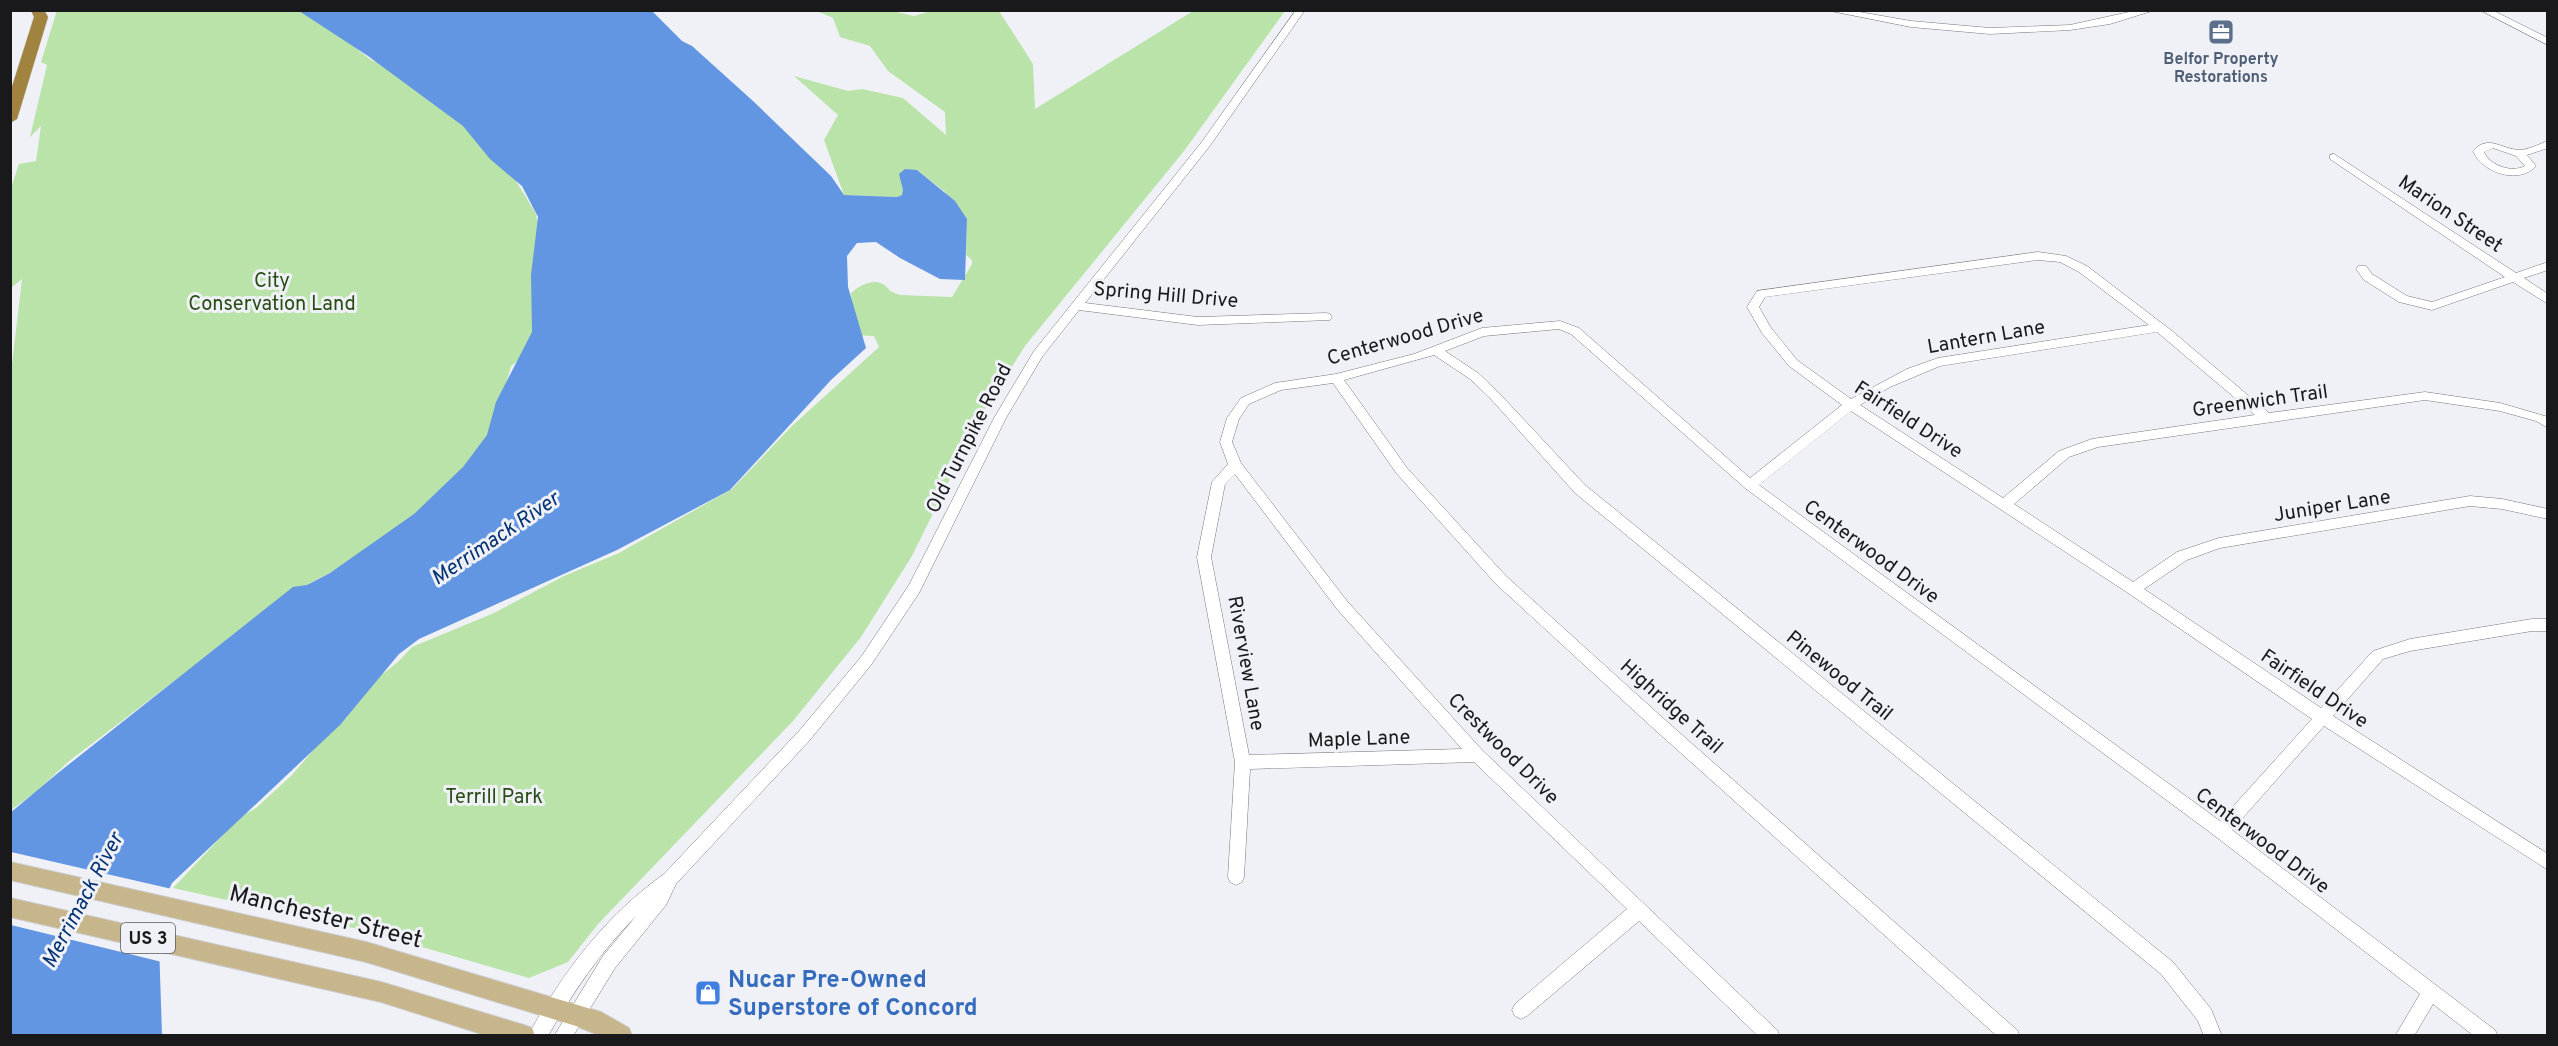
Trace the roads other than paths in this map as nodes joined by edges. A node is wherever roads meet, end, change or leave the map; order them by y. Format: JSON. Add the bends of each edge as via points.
{"nodes":[{"id":1,"x":37,"y":10,"type":"edge"},
{"id":2,"x":1301,"y":10,"type":"edge"},
{"id":3,"x":1830,"y":10,"type":"edge"},
{"id":4,"x":2151,"y":10,"type":"edge"},
{"id":5,"x":2484,"y":10,"type":"edge"},
{"id":6,"x":2547,"y":42,"type":"edge"},
{"id":7,"x":10,"y":71,"type":"edge"},
{"id":8,"x":10,"y":119,"type":"edge"},
{"id":9,"x":2547,"y":144,"type":"edge"},
{"id":10,"x":2519,"y":153,"type":"dead end"},
{"id":11,"x":2334,"y":157,"type":"dead end"},
{"id":12,"x":2547,"y":266,"type":"edge"},
{"id":13,"x":2514,"y":276,"type":"junction"},
{"id":14,"x":2547,"y":300,"type":"edge"},
{"id":15,"x":2439,"y":303,"type":"junction"},
{"id":16,"x":1075,"y":306,"type":"junction"},
{"id":17,"x":1326,"y":317,"type":"dead end"},
{"id":18,"x":2157,"y":328,"type":"junction"},
{"id":19,"x":1435,"y":350,"type":"junction"},
{"id":20,"x":1336,"y":378,"type":"junction"},
{"id":21,"x":1849,"y":404,"type":"junction"},
{"id":22,"x":2268,"y":418,"type":"junction"},
{"id":23,"x":2545,"y":419,"type":"edge"},
{"id":24,"x":1235,"y":465,"type":"junction"},
{"id":25,"x":1750,"y":485,"type":"junction"},
{"id":26,"x":2004,"y":505,"type":"junction"},
{"id":27,"x":2547,"y":514,"type":"edge"},
{"id":28,"x":2133,"y":589,"type":"junction"},
{"id":29,"x":2547,"y":625,"type":"edge"},
{"id":30,"x":2323,"y":717,"type":"junction"},
{"id":31,"x":1477,"y":755,"type":"junction"},
{"id":32,"x":1244,"y":762,"type":"junction"},
{"id":33,"x":2221,"y":831,"type":"junction"},
{"id":34,"x":2545,"y":856,"type":"edge"},
{"id":35,"x":10,"y":871,"type":"edge"},
{"id":36,"x":1236,"y":878,"type":"dead end"},
{"id":37,"x":670,"y":879,"type":"junction"},
{"id":38,"x":10,"y":907,"type":"edge"},
{"id":39,"x":1640,"y":909,"type":"junction"},
{"id":40,"x":2431,"y":992,"type":"junction"},
{"id":41,"x":554,"y":1008,"type":"junction"},
{"id":42,"x":1521,"y":1010,"type":"dead end"},
{"id":43,"x":576,"y":1014,"type":"junction"},
{"id":44,"x":524,"y":1035,"type":"edge"},
{"id":45,"x":538,"y":1035,"type":"edge"},
{"id":46,"x":563,"y":1035,"type":"edge"},
{"id":47,"x":621,"y":1035,"type":"edge"},
{"id":48,"x":1771,"y":1035,"type":"edge"},
{"id":49,"x":2012,"y":1035,"type":"edge"},
{"id":50,"x":2213,"y":1035,"type":"edge"},
{"id":51,"x":2404,"y":1035,"type":"edge"},
{"id":52,"x":2489,"y":1035,"type":"edge"}],
"edges":[{"from":1,"to":7,"type":"highway"},
{"from":1,"to":8,"type":"highway","via":[[41,17]]},
{"from":2,"to":16,"type":"street","name":"Old Turnpike Road","via":[[1205,145]]},
{"from":3,"to":4,"type":"street","via":[[1921,27],[2017,33],[2104,24]]},
{"from":5,"to":6,"type":"street"},
{"from":9,"to":10,"type":"street"},
{"from":11,"to":13,"type":"street","name":"Marion Street"},
{"from":12,"to":13,"type":"street"},
{"from":13,"to":14,"type":"street","name":"Marion Street"},
{"from":13,"to":15,"type":"street"},
{"from":15,"to":15,"type":"street","via":[[2409,295],[2362,269],[2403,299],[2432,306]]},
{"from":16,"to":17,"type":"street","name":"Spring Hill Drive","via":[[1198,321]]},
{"from":16,"to":37,"type":"street","name":"Old Turnpike Road","via":[[1038,354],[1000,418],[920,580],[880,642],[804,736]]},
{"from":18,"to":21,"type":"street","name":"Lantern Lane","via":[[1938,362],[1912,369]]},
{"from":18,"to":21,"type":"street","name":"Fairfield Drive","via":[[2083,269],[2062,259],[2038,256],[1761,294],[1754,307],[1793,363]]},
{"from":18,"to":22,"type":"street","name":"Fairfield Drive"},
{"from":19,"to":20,"type":"street","name":"Centerwood Drive"},
{"from":19,"to":25,"type":"street","name":"Centerwood Drive","via":[[1482,332],[1560,325],[1575,332]]},
{"from":19,"to":50,"type":"street","name":"Pinewood Trail","via":[[1494,395],[1580,489],[2167,968],[2205,1015]]},
{"from":20,"to":24,"type":"street","name":"Centerwood Drive","via":[[1279,386],[1245,400],[1233,417],[1226,442]]},
{"from":20,"to":49,"type":"street","name":"Highridge Trail","via":[[1402,471],[1501,580]]},
{"from":21,"to":25,"type":"street","name":"Lantern Lane"},
{"from":21,"to":26,"type":"street","name":"Fairfield Drive"},
{"from":22,"to":23,"type":"street","name":"Greenwich Trail","via":[[2426,396],[2500,407]]},
{"from":22,"to":26,"type":"street","name":"Greenwich Trail","via":[[2097,442],[2064,454]]},
{"from":24,"to":31,"type":"street","name":"Crestwood Drive","via":[[1342,604]]},
{"from":24,"to":32,"type":"street","name":"Riverview Lane","via":[[1219,482],[1204,557]]},
{"from":25,"to":33,"type":"street","name":"Centerwood Drive"},
{"from":26,"to":28,"type":"street","name":"Fairfield Drive"},
{"from":27,"to":28,"type":"street","name":"Juniper Lane","via":[[2469,501],[2218,543],[2182,556]]},
{"from":28,"to":30,"type":"street","name":"Fairfield Drive"},
{"from":29,"to":30,"type":"street","via":[[2410,645],[2378,655]]},
{"from":30,"to":33,"type":"street"},
{"from":30,"to":34,"type":"street","name":"Fairfield Drive"},
{"from":31,"to":32,"type":"street","name":"Maple Lane"},
{"from":31,"to":39,"type":"street","name":"Crestwood Drive"},
{"from":32,"to":36,"type":"street","name":"Riverview Lane"},
{"from":33,"to":40,"type":"street","name":"Centerwood Drive"},
{"from":35,"to":41,"type":"main road","name":"Manchester Street","number":"US 3","via":[[366,952]]},
{"from":37,"to":41,"type":"street","name":"Old Turnpike Road","via":[[623,917],[576,973]]},
{"from":37,"to":43,"type":"street","name":"Old Turnpike Road","via":[[660,900],[616,952]]},
{"from":38,"to":44,"type":"main road","number":"US 3","via":[[381,992]]},
{"from":39,"to":42,"type":"street"},
{"from":39,"to":48,"type":"street","name":"Crestwood Drive"},
{"from":40,"to":51,"type":"street"},
{"from":40,"to":52,"type":"street","name":"Centerwood Drive"},
{"from":41,"to":43,"type":"main road","name":"Manchester Street","number":"US 3"},
{"from":41,"to":45,"type":"street","name":"Old Turnpike Road"},
{"from":43,"to":46,"type":"street","name":"Old Turnpike Road"},
{"from":43,"to":47,"type":"main road","name":"Manchester Street","number":"US 3"}]}
